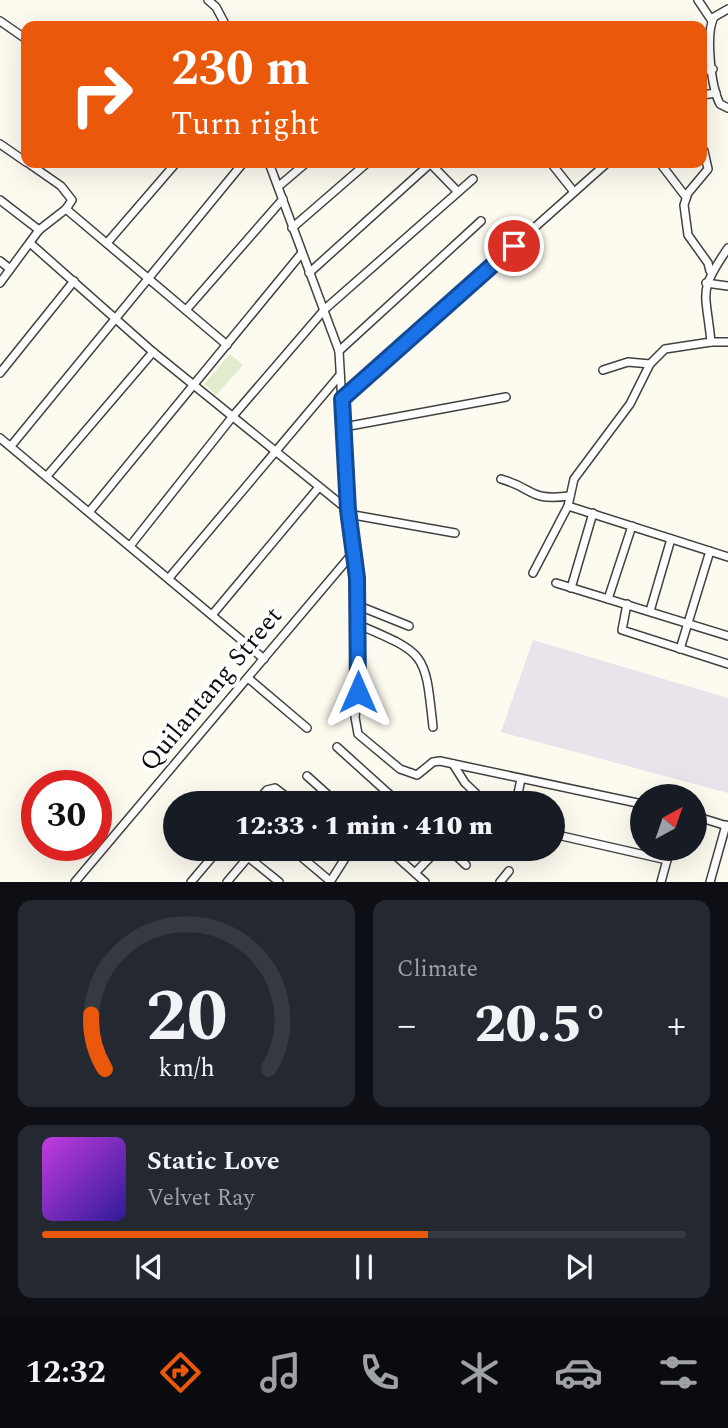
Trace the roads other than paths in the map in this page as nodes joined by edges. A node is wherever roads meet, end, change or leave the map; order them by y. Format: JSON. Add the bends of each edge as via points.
{"nodes":[{"id":1,"x":208,"y":0,"type":"edge"},
{"id":2,"x":698,"y":0,"type":"edge"},
{"id":3,"x":728,"y":9,"type":"edge"},
{"id":4,"x":0,"y":21,"type":"edge"},
{"id":5,"x":223,"y":21,"type":"edge"},
{"id":6,"x":712,"y":21,"type":"junction"},
{"id":7,"x":21,"y":36,"type":"edge"},
{"id":8,"x":713,"y":69,"type":"junction"},
{"id":9,"x":707,"y":70,"type":"edge"},
{"id":10,"x":716,"y":93,"type":"junction"},
{"id":11,"x":707,"y":94,"type":"edge"},
{"id":12,"x":728,"y":108,"type":"edge"},
{"id":13,"x":0,"y":144,"type":"edge"},
{"id":14,"x":21,"y":158,"type":"edge"},
{"id":15,"x":707,"y":164,"type":"edge"},
{"id":16,"x":36,"y":168,"type":"edge"},
{"id":17,"x":42,"y":168,"type":"edge"},
{"id":18,"x":172,"y":168,"type":"edge"},
{"id":19,"x":239,"y":168,"type":"edge"},
{"id":20,"x":271,"y":168,"type":"edge"},
{"id":21,"x":300,"y":168,"type":"edge"},
{"id":22,"x":361,"y":168,"type":"edge"},
{"id":23,"x":425,"y":168,"type":"edge"},
{"id":24,"x":436,"y":168,"type":"edge"},
{"id":25,"x":555,"y":168,"type":"edge"},
{"id":26,"x":601,"y":168,"type":"edge"},
{"id":27,"x":664,"y":168,"type":"edge"},
{"id":28,"x":40,"y":171,"type":"junction"},
{"id":29,"x":473,"y":179,"type":"dead end"},
{"id":30,"x":279,"y":186,"type":"junction"},
{"id":31,"x":458,"y":192,"type":"junction"},
{"id":32,"x":574,"y":192,"type":"junction"},
{"id":33,"x":686,"y":197,"type":"junction"},
{"id":34,"x":283,"y":199,"type":"junction"},
{"id":35,"x":0,"y":200,"type":"edge"},
{"id":36,"x":66,"y":209,"type":"junction"},
{"id":37,"x":481,"y":221,"type":"dead end"},
{"id":38,"x":292,"y":228,"type":"junction"},
{"id":39,"x":39,"y":230,"type":"junction"},
{"id":40,"x":30,"y":243,"type":"junction"},
{"id":41,"x":107,"y":243,"type":"junction"},
{"id":42,"x":728,"y":248,"type":"edge"},
{"id":43,"x":301,"y":254,"type":"junction"},
{"id":44,"x":0,"y":261,"type":"edge"},
{"id":45,"x":10,"y":269,"type":"junction"},
{"id":46,"x":710,"y":271,"type":"junction"},
{"id":47,"x":309,"y":273,"type":"junction"},
{"id":48,"x":148,"y":278,"type":"junction"},
{"id":49,"x":74,"y":281,"type":"junction"},
{"id":50,"x":0,"y":283,"type":"edge"},
{"id":51,"x":706,"y":283,"type":"junction"},
{"id":52,"x":728,"y":286,"type":"edge"},
{"id":53,"x":325,"y":309,"type":"junction"},
{"id":54,"x":186,"y":310,"type":"junction"},
{"id":55,"x":114,"y":318,"type":"junction"},
{"id":56,"x":710,"y":342,"type":"junction"},
{"id":57,"x":728,"y":342,"type":"edge"},
{"id":58,"x":227,"y":345,"type":"junction"},
{"id":59,"x":339,"y":351,"type":"junction"},
{"id":60,"x":153,"y":352,"type":"junction"},
{"id":61,"x":650,"y":365,"type":"junction"},
{"id":62,"x":603,"y":370,"type":"dead end"},
{"id":63,"x":0,"y":373,"type":"edge"},
{"id":64,"x":340,"y":375,"type":"junction"},
{"id":65,"x":194,"y":386,"type":"junction"},
{"id":66,"x":506,"y":397,"type":"dead end"},
{"id":67,"x":342,"y":399,"type":"junction"},
{"id":68,"x":233,"y":416,"type":"junction"},
{"id":69,"x":344,"y":427,"type":"junction"},
{"id":70,"x":0,"y":439,"type":"edge"},
{"id":71,"x":11,"y":446,"type":"junction"},
{"id":72,"x":275,"y":450,"type":"junction"},
{"id":73,"x":47,"y":476,"type":"junction"},
{"id":74,"x":501,"y":479,"type":"dead end"},
{"id":75,"x":319,"y":487,"type":"junction"},
{"id":76,"x":569,"y":495,"type":"junction"},
{"id":77,"x":568,"y":506,"type":"junction"},
{"id":78,"x":90,"y":511,"type":"junction"},
{"id":79,"x":348,"y":512,"type":"junction"},
{"id":80,"x":593,"y":513,"type":"junction"},
{"id":81,"x":632,"y":526,"type":"junction"},
{"id":82,"x":455,"y":533,"type":"dead end"},
{"id":83,"x":671,"y":538,"type":"junction"},
{"id":84,"x":130,"y":546,"type":"junction"},
{"id":85,"x":710,"y":551,"type":"junction"},
{"id":86,"x":352,"y":554,"type":"junction"},
{"id":87,"x":728,"y":557,"type":"edge"},
{"id":88,"x":533,"y":573,"type":"dead end"},
{"id":89,"x":169,"y":578,"type":"junction"},
{"id":90,"x":556,"y":583,"type":"dead end"},
{"id":91,"x":571,"y":587,"type":"junction"},
{"id":92,"x":608,"y":599,"type":"junction"},
{"id":93,"x":627,"y":604,"type":"junction"},
{"id":94,"x":359,"y":606,"type":"junction"},
{"id":95,"x":650,"y":611,"type":"junction"},
{"id":96,"x":212,"y":615,"type":"junction"},
{"id":97,"x":688,"y":624,"type":"junction"},
{"id":98,"x":359,"y":625,"type":"junction"},
{"id":99,"x":409,"y":626,"type":"dead end"},
{"id":100,"x":728,"y":635,"type":"edge"},
{"id":101,"x":680,"y":649,"type":"junction"},
{"id":102,"x":264,"y":659,"type":"junction"},
{"id":103,"x":728,"y":664,"type":"edge"},
{"id":104,"x":248,"y":678,"type":"junction"},
{"id":105,"x":433,"y":727,"type":"dead end"},
{"id":106,"x":307,"y":728,"type":"dead end"},
{"id":107,"x":337,"y":747,"type":"dead end"},
{"id":108,"x":453,"y":764,"type":"junction"},
{"id":109,"x":307,"y":776,"type":"dead end"},
{"id":110,"x":521,"y":779,"type":"junction"},
{"id":111,"x":324,"y":791,"type":"edge"},
{"id":112,"x":386,"y":791,"type":"edge"},
{"id":113,"x":473,"y":791,"type":"edge"},
{"id":114,"x":518,"y":791,"type":"edge"},
{"id":115,"x":630,"y":802,"type":"edge"},
{"id":116,"x":707,"y":820,"type":"edge"},
{"id":117,"x":727,"y":826,"type":"edge"},
{"id":118,"x":565,"y":837,"type":"edge"},
{"id":119,"x":630,"y":852,"type":"edge"},
{"id":120,"x":209,"y":861,"type":"edge"},
{"id":121,"x":245,"y":861,"type":"edge"},
{"id":122,"x":252,"y":861,"type":"edge"},
{"id":123,"x":306,"y":861,"type":"edge"},
{"id":124,"x":343,"y":861,"type":"edge"},
{"id":125,"x":402,"y":861,"type":"edge"},
{"id":126,"x":426,"y":861,"type":"edge"},
{"id":127,"x":462,"y":861,"type":"edge"},
{"id":128,"x":667,"y":861,"type":"edge"},
{"id":129,"x":466,"y":865,"type":"dead end"},
{"id":130,"x":509,"y":871,"type":"dead end"},
{"id":131,"x":415,"y":873,"type":"junction"},
{"id":132,"x":270,"y":879,"type":"edge"},
{"id":133,"x":330,"y":881,"type":"edge"},
{"id":134,"x":75,"y":882,"type":"edge"},
{"id":135,"x":191,"y":882,"type":"edge"},
{"id":136,"x":227,"y":882,"type":"edge"},
{"id":137,"x":279,"y":882,"type":"edge"},
{"id":138,"x":425,"y":882,"type":"edge"},
{"id":139,"x":500,"y":882,"type":"edge"},
{"id":140,"x":660,"y":882,"type":"edge"},
{"id":141,"x":710,"y":882,"type":"edge"}],
"edges":[{"from":1,"to":5,"type":"street"},
{"from":2,"to":6,"type":"street"},
{"from":3,"to":6,"type":"street"},
{"from":4,"to":7,"type":"street"},
{"from":6,"to":8,"type":"street"},
{"from":8,"to":9,"type":"street"},
{"from":8,"to":10,"type":"street"},
{"from":10,"to":11,"type":"street"},
{"from":10,"to":12,"type":"street","via":[[720,104]]},
{"from":13,"to":14,"type":"street"},
{"from":15,"to":33,"type":"street"},
{"from":16,"to":28,"type":"street"},
{"from":17,"to":28,"type":"street"},
{"from":18,"to":41,"type":"street"},
{"from":19,"to":48,"type":"street"},
{"from":20,"to":30,"type":"street"},
{"from":21,"to":30,"type":"street"},
{"from":22,"to":38,"type":"street"},
{"from":23,"to":47,"type":"street"},
{"from":24,"to":31,"type":"street"},
{"from":25,"to":32,"type":"street"},
{"from":26,"to":32,"type":"street"},
{"from":27,"to":33,"type":"street"},
{"from":28,"to":36,"type":"street","via":[[71,196]]},
{"from":29,"to":31,"type":"street"},
{"from":30,"to":34,"type":"street"},
{"from":31,"to":53,"type":"street"},
{"from":32,"to":67,"type":"street"},
{"from":33,"to":46,"type":"street","via":[[688,235]]},
{"from":34,"to":38,"type":"street"},
{"from":34,"to":54,"type":"street"},
{"from":35,"to":39,"type":"street"},
{"from":36,"to":39,"type":"street"},
{"from":36,"to":41,"type":"street"},
{"from":37,"to":59,"type":"street"},
{"from":38,"to":43,"type":"street"},
{"from":39,"to":40,"type":"street"},
{"from":40,"to":45,"type":"street"},
{"from":40,"to":49,"type":"street"},
{"from":41,"to":48,"type":"street"},
{"from":42,"to":46,"type":"street"},
{"from":43,"to":47,"type":"street"},
{"from":43,"to":58,"type":"street"},
{"from":44,"to":45,"type":"street"},
{"from":45,"to":50,"type":"street"},
{"from":46,"to":51,"type":"street"},
{"from":47,"to":53,"type":"street"},
{"from":48,"to":54,"type":"street"},
{"from":48,"to":55,"type":"street"},
{"from":49,"to":55,"type":"street"},
{"from":49,"to":63,"type":"street"},
{"from":51,"to":52,"type":"street"},
{"from":51,"to":56,"type":"street"},
{"from":53,"to":59,"type":"street"},
{"from":53,"to":68,"type":"street"},
{"from":54,"to":58,"type":"street"},
{"from":55,"to":60,"type":"street"},
{"from":55,"to":71,"type":"street"},
{"from":56,"to":57,"type":"street"},
{"from":56,"to":61,"type":"street","via":[[665,349]]},
{"from":58,"to":65,"type":"street"},
{"from":59,"to":64,"type":"street"},
{"from":60,"to":65,"type":"street"},
{"from":60,"to":73,"type":"street"},
{"from":61,"to":62,"type":"street","via":[[628,362]]},
{"from":61,"to":76,"type":"street","via":[[630,404],[582,464]]},
{"from":64,"to":67,"type":"street"},
{"from":64,"to":72,"type":"street"},
{"from":65,"to":68,"type":"street"},
{"from":65,"to":78,"type":"street"},
{"from":66,"to":69,"type":"street"},
{"from":67,"to":69,"type":"street"},
{"from":68,"to":72,"type":"street"},
{"from":68,"to":84,"type":"street"},
{"from":69,"to":79,"type":"street"},
{"from":70,"to":71,"type":"street"},
{"from":71,"to":73,"type":"street"},
{"from":72,"to":75,"type":"street"},
{"from":72,"to":89,"type":"street"},
{"from":73,"to":78,"type":"street"},
{"from":74,"to":76,"type":"street","via":[[519,484],[538,498]]},
{"from":75,"to":79,"type":"street"},
{"from":75,"to":96,"type":"street"},
{"from":76,"to":77,"type":"street"},
{"from":77,"to":80,"type":"street"},
{"from":77,"to":88,"type":"street"},
{"from":78,"to":84,"type":"street"},
{"from":79,"to":82,"type":"street"},
{"from":79,"to":86,"type":"street"},
{"from":80,"to":81,"type":"street"},
{"from":80,"to":91,"type":"street"},
{"from":81,"to":83,"type":"street"},
{"from":81,"to":92,"type":"street"},
{"from":83,"to":85,"type":"street"},
{"from":83,"to":95,"type":"street"},
{"from":84,"to":89,"type":"street"},
{"from":85,"to":87,"type":"street"},
{"from":85,"to":97,"type":"street"},
{"from":86,"to":94,"type":"street"},
{"from":86,"to":102,"type":"street","name":"Quilantang Street"},
{"from":89,"to":96,"type":"street"},
{"from":90,"to":91,"type":"street"},
{"from":91,"to":92,"type":"street"},
{"from":92,"to":93,"type":"street"},
{"from":93,"to":95,"type":"street"},
{"from":93,"to":101,"type":"street","via":[[622,630]]},
{"from":94,"to":98,"type":"street"},
{"from":94,"to":99,"type":"street"},
{"from":95,"to":97,"type":"street"},
{"from":96,"to":102,"type":"street"},
{"from":97,"to":100,"type":"street"},
{"from":97,"to":101,"type":"street"},
{"from":98,"to":105,"type":"street","via":[[418,656],[425,668]]},
{"from":98,"to":108,"type":"street","via":[[358,734],[400,769],[416,775],[433,762]]},
{"from":101,"to":103,"type":"street"},
{"from":102,"to":104,"type":"street","name":"Quilantang Street"},
{"from":104,"to":106,"type":"street"},
{"from":104,"to":134,"type":"street","name":"Quilantang Street"},
{"from":107,"to":112,"type":"street"},
{"from":108,"to":110,"type":"street"},
{"from":108,"to":113,"type":"street"},
{"from":109,"to":111,"type":"street"},
{"from":110,"to":114,"type":"street"},
{"from":110,"to":115,"type":"street"},
{"from":116,"to":117,"type":"street"},
{"from":117,"to":141,"type":"street"},
{"from":118,"to":119,"type":"street"},
{"from":120,"to":135,"type":"street"},
{"from":121,"to":136,"type":"street"},
{"from":122,"to":132,"type":"street"},
{"from":123,"to":133,"type":"street"},
{"from":124,"to":133,"type":"street"},
{"from":125,"to":131,"type":"street"},
{"from":126,"to":131,"type":"street"},
{"from":127,"to":129,"type":"street"},
{"from":128,"to":140,"type":"street"},
{"from":130,"to":139,"type":"street"},
{"from":131,"to":138,"type":"street"},
{"from":132,"to":137,"type":"street"}]}
